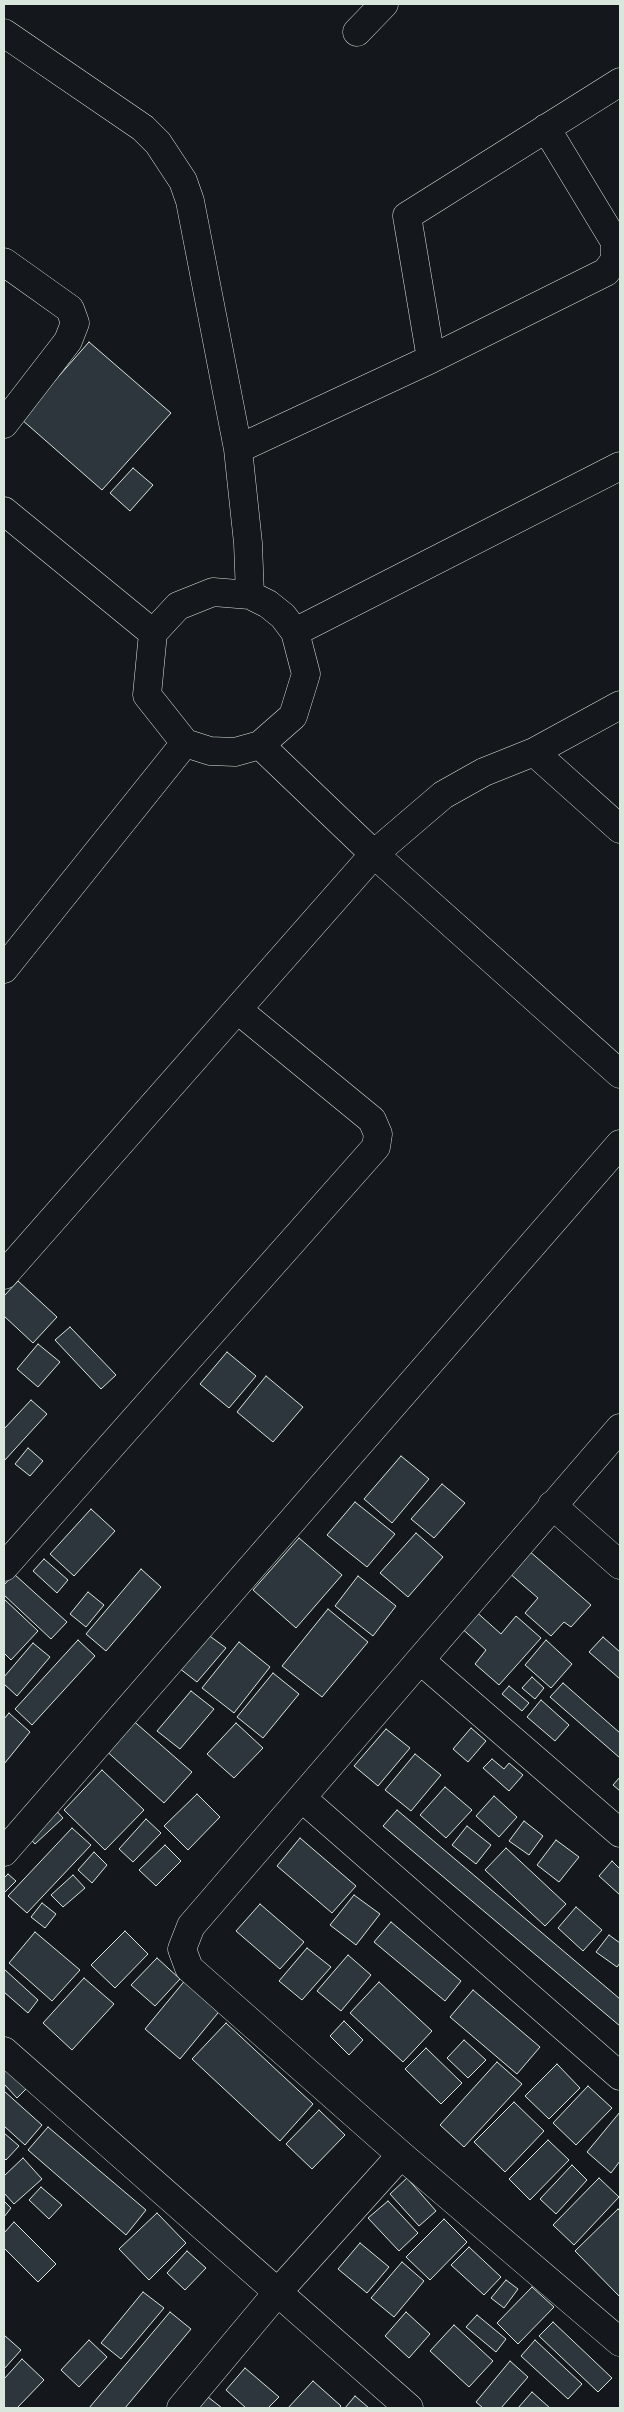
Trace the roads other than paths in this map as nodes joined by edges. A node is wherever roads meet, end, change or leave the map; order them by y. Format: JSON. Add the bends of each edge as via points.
{"nodes":[{"id":1,"x":384,"y":4,"type":"edge"},
{"id":2,"x":357,"y":32,"type":"dead end"},
{"id":3,"x":4,"y":33,"type":"edge"},
{"id":4,"x":620,"y":82,"type":"edge"},
{"id":5,"x":546,"y":128,"type":"junction"},
{"id":6,"x":4,"y":262,"type":"edge"},
{"id":7,"x":431,"y":359,"type":"junction"},
{"id":8,"x":4,"y":424,"type":"edge"},
{"id":9,"x":238,"y":449,"type":"junction"},
{"id":10,"x":620,"y":466,"type":"edge"},
{"id":11,"x":4,"y":510,"type":"edge"},
{"id":12,"x":250,"y":595,"type":"junction"},
{"id":13,"x":295,"y":632,"type":"junction"},
{"id":14,"x":154,"y":633,"type":"junction"},
{"id":15,"x":620,"y":705,"type":"edge"},
{"id":16,"x":185,"y":743,"type":"junction"},
{"id":17,"x":260,"y":745,"type":"junction"},
{"id":18,"x":534,"y":752,"type":"junction"},
{"id":19,"x":620,"y":829,"type":"edge"},
{"id":20,"x":374,"y":854,"type":"junction"},
{"id":21,"x":4,"y":969,"type":"edge"},
{"id":22,"x":238,"y":1010,"type":"junction"},
{"id":23,"x":620,"y":1074,"type":"edge"},
{"id":24,"x":620,"y":1144,"type":"edge"},
{"id":25,"x":4,"y":1275,"type":"edge"},
{"id":26,"x":620,"y":1428,"type":"edge"},
{"id":27,"x":552,"y":1505,"type":"junction"},
{"id":28,"x":620,"y":1565,"type":"edge"},
{"id":29,"x":4,"y":1566,"type":"edge"},
{"id":30,"x":420,"y":1660,"type":"junction"},
{"id":31,"x":303,"y":1799,"type":"junction"},
{"id":32,"x":620,"y":1833,"type":"edge"},
{"id":33,"x":4,"y":1852,"type":"edge"},
{"id":34,"x":4,"y":2051,"type":"edge"},
{"id":35,"x":620,"y":2076,"type":"edge"},
{"id":36,"x":401,"y":2156,"type":"junction"},
{"id":37,"x":277,"y":2293,"type":"junction"},
{"id":38,"x":620,"y":2342,"type":"edge"},
{"id":39,"x":181,"y":2408,"type":"edge"},
{"id":40,"x":409,"y":2408,"type":"edge"}],
"edges":[{"from":1,"to":2,"type":"street"},
{"from":3,"to":9,"type":"street","via":[[151,135],[184,181]]},
{"from":4,"to":5,"type":"street"},
{"from":5,"to":7,"type":"street","via":[[407,216]]},
{"from":5,"to":7,"type":"street","via":[[615,242],[615,260],[606,272]]},
{"from":6,"to":8,"type":"street","via":[[70,309],[75,323],[68,341]]},
{"from":7,"to":9,"type":"street"},
{"from":9,"to":12,"type":"street"},
{"from":10,"to":13,"type":"street"},
{"from":11,"to":14,"type":"street"},
{"from":12,"to":13,"type":"street","via":[[283,616]]},
{"from":12,"to":14,"type":"street","via":[[213,592],[178,606]]},
{"from":13,"to":17,"type":"street","via":[[306,674],[293,716]]},
{"from":14,"to":16,"type":"street","via":[[146,694]]},
{"from":15,"to":18,"type":"street"},
{"from":16,"to":17,"type":"street","via":[[210,751],[235,752]]},
{"from":16,"to":21,"type":"street"},
{"from":17,"to":20,"type":"street"},
{"from":18,"to":19,"type":"street"},
{"from":18,"to":20,"type":"street","via":[[484,772],[443,795]]},
{"from":20,"to":22,"type":"street"},
{"from":20,"to":23,"type":"street"},
{"from":22,"to":25,"type":"street"},
{"from":22,"to":29,"type":"street","via":[[372,1120],[378,1134],[376,1147]]},
{"from":24,"to":33,"type":"street"},
{"from":26,"to":27,"type":"street"},
{"from":27,"to":28,"type":"street"},
{"from":27,"to":30,"type":"street"},
{"from":30,"to":31,"type":"street"},
{"from":30,"to":32,"type":"street"},
{"from":31,"to":35,"type":"street"},
{"from":31,"to":36,"type":"street","via":[[191,1926],[182,1949],[185,1961],[189,1968]]},
{"from":34,"to":37,"type":"street"},
{"from":36,"to":37,"type":"street"},
{"from":36,"to":38,"type":"street"},
{"from":37,"to":39,"type":"street"},
{"from":37,"to":40,"type":"street"}]}
